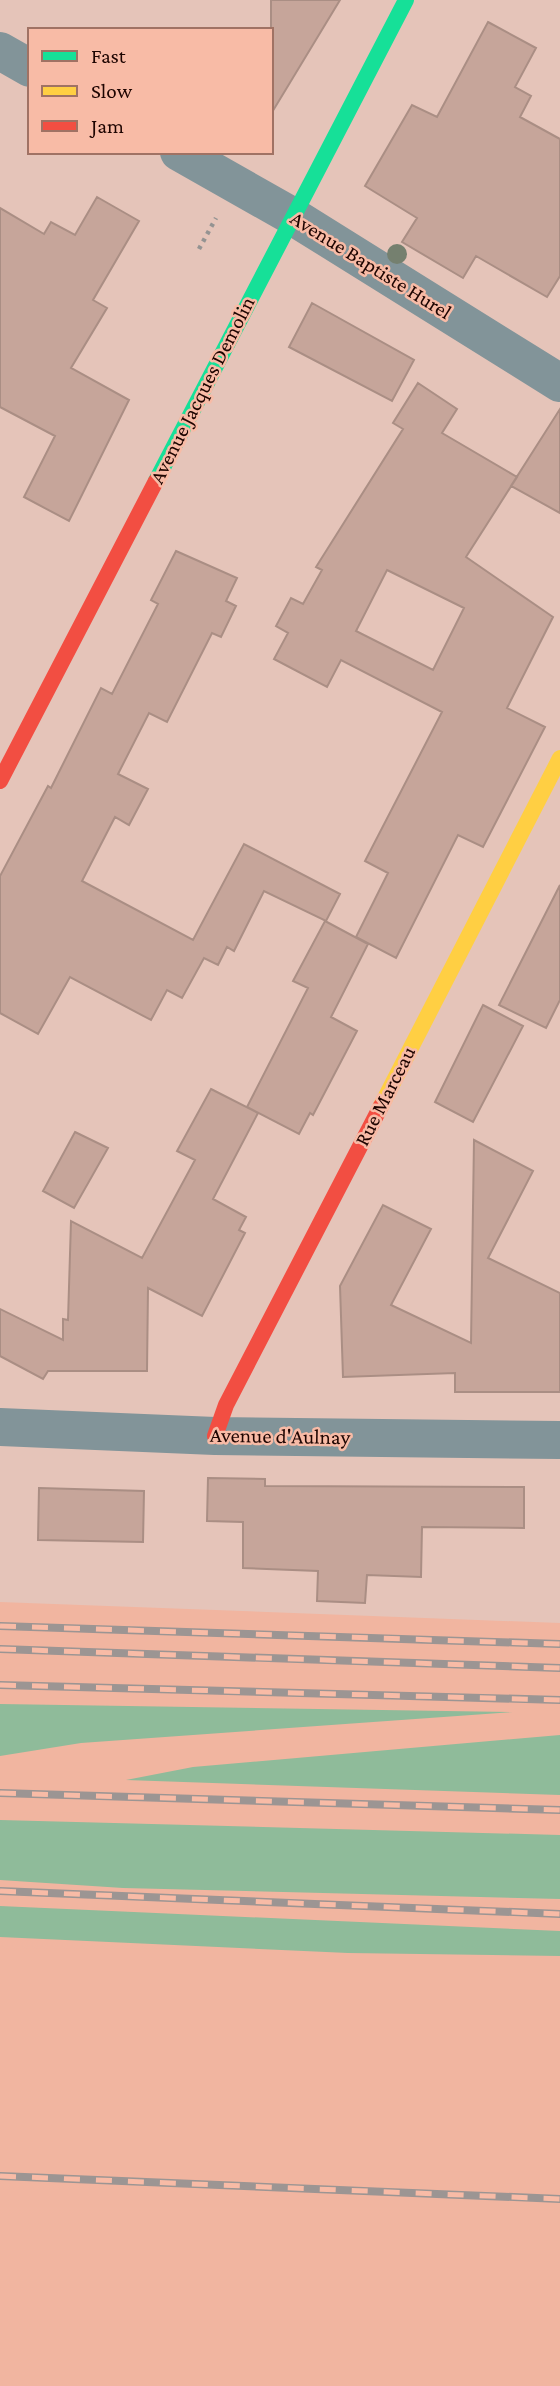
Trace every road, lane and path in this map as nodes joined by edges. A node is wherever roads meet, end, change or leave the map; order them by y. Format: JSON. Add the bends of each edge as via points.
{"nodes":[{"id":1,"x":406,"y":0,"type":"edge"},
{"id":2,"x":0,"y":51,"type":"edge"},
{"id":3,"x":28,"y":67,"type":"edge"},
{"id":4,"x":183,"y":154,"type":"edge"},
{"id":5,"x":292,"y":216,"type":"junction"},
{"id":6,"x":560,"y":383,"type":"edge"},
{"id":7,"x":560,"y":758,"type":"edge"},
{"id":8,"x":0,"y":781,"type":"edge"},
{"id":9,"x":0,"y":1427,"type":"edge"},
{"id":10,"x":215,"y":1436,"type":"junction"},
{"id":11,"x":560,"y":1440,"type":"edge"}],
"edges":[{"from":1,"to":5,"type":"street","name":"Avenue Jacques Demolin"},
{"from":2,"to":3,"type":"street"},
{"from":4,"to":5,"type":"street","name":"Avenue Baptiste Hurel"},
{"from":5,"to":6,"type":"street","name":"Avenue Baptiste Hurel"},
{"from":5,"to":8,"type":"street","name":"Avenue Jacques Demolin"},
{"from":7,"to":10,"type":"street","name":"Rue Marceau","via":[[226,1405]]},
{"from":9,"to":10,"type":"street","name":"Avenue d'Aulnay"},
{"from":10,"to":11,"type":"street","name":"Avenue d'Aulnay"}]}
